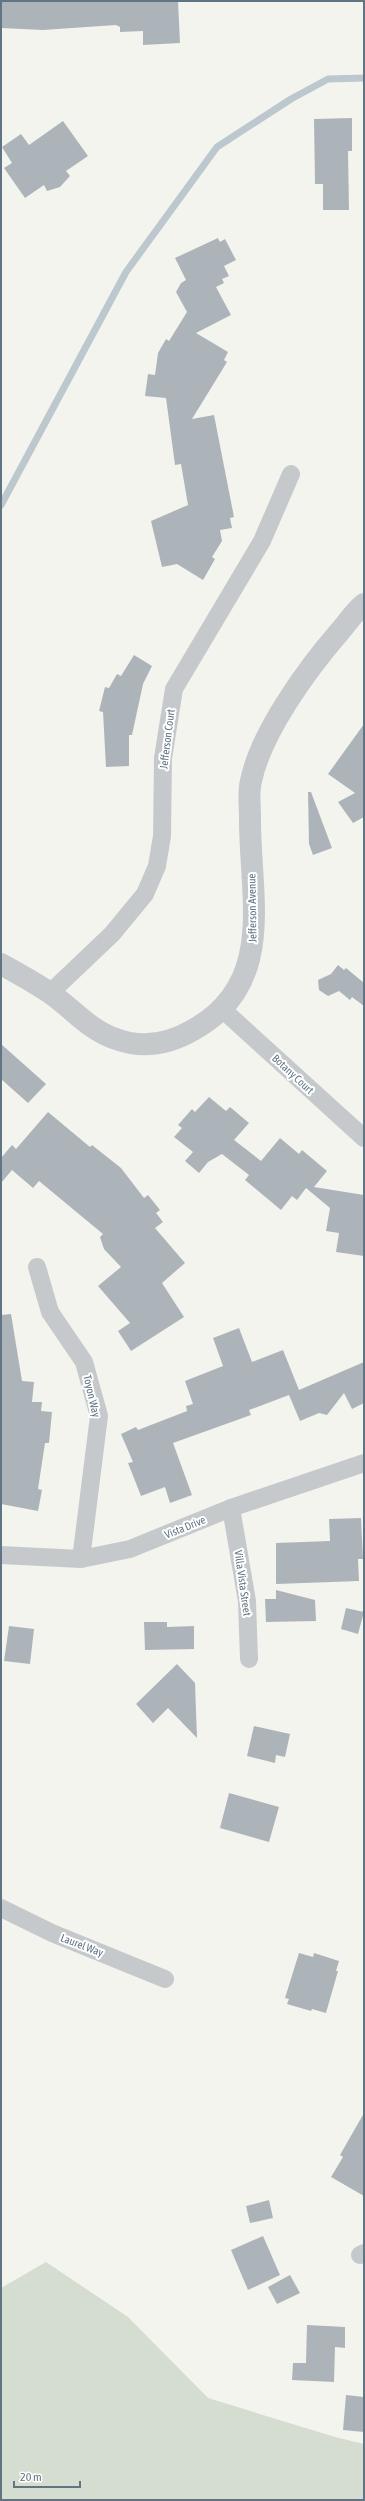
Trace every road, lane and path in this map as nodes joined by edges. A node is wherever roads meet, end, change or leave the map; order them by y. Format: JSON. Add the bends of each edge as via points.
{"nodes":[{"id":1,"x":291,"y":474,"type":"dead end"},
{"id":2,"x":364,"y":604,"type":"edge"},
{"id":3,"x":1,"y":964,"type":"edge"},
{"id":4,"x":50,"y":993,"type":"junction"},
{"id":5,"x":222,"y":1008,"type":"junction"},
{"id":6,"x":364,"y":1138,"type":"edge"},
{"id":7,"x":37,"y":1268,"type":"dead end"},
{"id":8,"x":364,"y":1463,"type":"edge"},
{"id":9,"x":231,"y":1508,"type":"junction"},
{"id":10,"x":1,"y":1555,"type":"edge"},
{"id":11,"x":81,"y":1559,"type":"junction"},
{"id":12,"x":249,"y":1659,"type":"dead end"},
{"id":13,"x":1,"y":1908,"type":"edge"},
{"id":14,"x":165,"y":1979,"type":"dead end"}],
"edges":[{"from":1,"to":4,"type":"street","name":"Jefferson Court","via":[[262,541],[174,689],[163,758],[162,836],[157,866],[145,894],[112,934]]},
{"from":2,"to":5,"type":"street","name":"Jefferson Avenue","via":[[320,654],[272,727],[251,781],[254,934],[251,960],[239,986]]},
{"from":3,"to":4,"type":"street","name":"Jefferson Avenue"},
{"from":4,"to":5,"type":"street","name":"Jefferson Avenue","via":[[96,1030],[115,1039],[138,1045],[173,1041],[205,1024]]},
{"from":5,"to":6,"type":"street","name":"Botany Court"},
{"from":7,"to":11,"type":"street","name":"Toyon Way","via":[[50,1312],[84,1362],[99,1416]]},
{"from":8,"to":9,"type":"street","name":"Vista Drive"},
{"from":9,"to":11,"type":"street","name":"Vista Drive","via":[[130,1549]]},
{"from":9,"to":12,"type":"street","name":"Villa Vista Street","via":[[247,1601]]},
{"from":10,"to":11,"type":"street","name":"Vista Drive"},
{"from":13,"to":14,"type":"street","name":"Laurel Way","via":[[52,1933]]}]}
